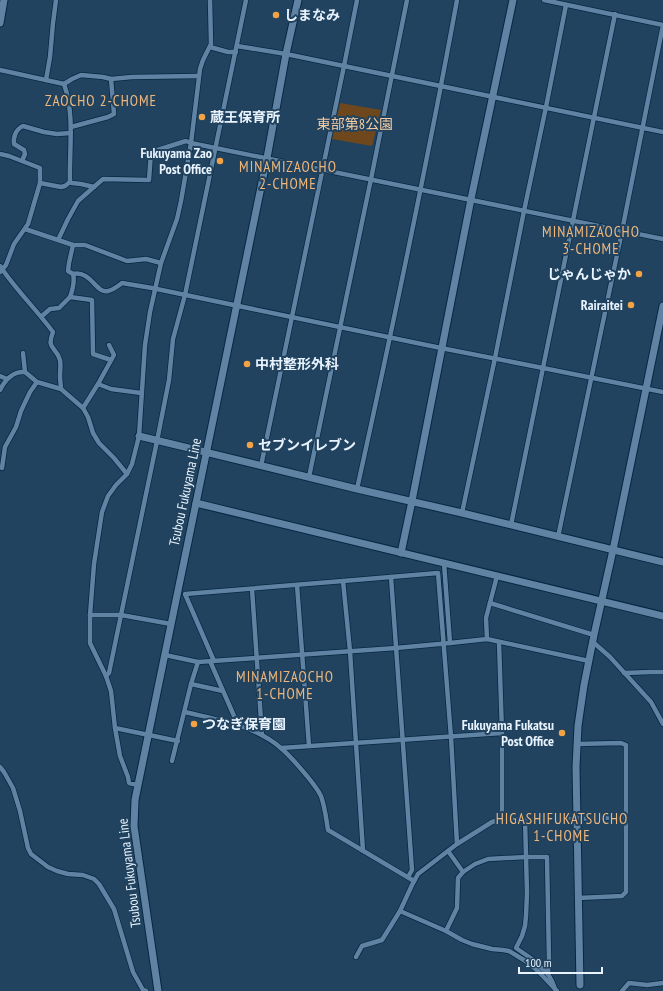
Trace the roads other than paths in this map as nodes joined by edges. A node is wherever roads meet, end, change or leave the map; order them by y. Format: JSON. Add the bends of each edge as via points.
{"nodes":[{"id":1,"x":4,"y":0,"type":"edge"},
{"id":2,"x":56,"y":0,"type":"edge"},
{"id":3,"x":210,"y":0,"type":"edge"},
{"id":4,"x":246,"y":0,"type":"edge"},
{"id":5,"x":298,"y":0,"type":"edge"},
{"id":6,"x":357,"y":0,"type":"edge"},
{"id":7,"x":407,"y":0,"type":"edge"},
{"id":8,"x":457,"y":0,"type":"edge"},
{"id":9,"x":513,"y":0,"type":"edge"},
{"id":10,"x":544,"y":0,"type":"edge"},
{"id":11,"x":566,"y":5,"type":"junction"},
{"id":12,"x":615,"y":14,"type":"junction"},
{"id":13,"x":0,"y":23,"type":"edge"},
{"id":14,"x":237,"y":46,"type":"junction"},
{"id":15,"x":210,"y":47,"type":"junction"},
{"id":16,"x":236,"y":52,"type":"junction"},
{"id":17,"x":286,"y":54,"type":"junction"},
{"id":18,"x":344,"y":66,"type":"junction"},
{"id":19,"x":0,"y":70,"type":"edge"},
{"id":20,"x":198,"y":76,"type":"junction"},
{"id":21,"x":392,"y":76,"type":"junction"},
{"id":22,"x":111,"y":79,"type":"junction"},
{"id":23,"x":46,"y":80,"type":"junction"},
{"id":24,"x":64,"y":84,"type":"junction"},
{"id":25,"x":441,"y":86,"type":"junction"},
{"id":26,"x":493,"y":96,"type":"junction"},
{"id":27,"x":546,"y":107,"type":"junction"},
{"id":28,"x":593,"y":117,"type":"junction"},
{"id":29,"x":642,"y":128,"type":"junction"},
{"id":30,"x":71,"y":130,"type":"junction"},
{"id":31,"x":663,"y":132,"type":"edge"},
{"id":32,"x":191,"y":143,"type":"junction"},
{"id":33,"x":216,"y":147,"type":"junction"},
{"id":34,"x":0,"y":154,"type":"edge"},
{"id":35,"x":267,"y":158,"type":"junction"},
{"id":36,"x":22,"y":161,"type":"junction"},
{"id":37,"x":323,"y":170,"type":"junction"},
{"id":38,"x":371,"y":179,"type":"junction"},
{"id":39,"x":70,"y":182,"type":"junction"},
{"id":40,"x":40,"y":183,"type":"junction"},
{"id":41,"x":94,"y":187,"type":"junction"},
{"id":42,"x":421,"y":189,"type":"junction"},
{"id":43,"x":471,"y":199,"type":"junction"},
{"id":44,"x":524,"y":211,"type":"junction"},
{"id":45,"x":572,"y":221,"type":"junction"},
{"id":46,"x":25,"y":229,"type":"junction"},
{"id":47,"x":622,"y":231,"type":"junction"},
{"id":48,"x":663,"y":239,"type":"edge"},
{"id":49,"x":58,"y":240,"type":"junction"},
{"id":50,"x":73,"y":245,"type":"junction"},
{"id":51,"x":161,"y":263,"type":"junction"},
{"id":52,"x":1,"y":269,"type":"edge"},
{"id":53,"x":73,"y":274,"type":"junction"},
{"id":54,"x":155,"y":290,"type":"junction"},
{"id":55,"x":185,"y":295,"type":"junction"},
{"id":56,"x":70,"y":297,"type":"junction"},
{"id":57,"x":236,"y":306,"type":"junction"},
{"id":58,"x":663,"y":306,"type":"edge"},
{"id":59,"x":42,"y":316,"type":"junction"},
{"id":60,"x":292,"y":318,"type":"junction"},
{"id":61,"x":340,"y":328,"type":"junction"},
{"id":62,"x":390,"y":338,"type":"junction"},
{"id":63,"x":109,"y":345,"type":"dead end"},
{"id":64,"x":442,"y":348,"type":"junction"},
{"id":65,"x":23,"y":353,"type":"dead end"},
{"id":66,"x":495,"y":358,"type":"junction"},
{"id":67,"x":111,"y":360,"type":"junction"},
{"id":68,"x":543,"y":368,"type":"junction"},
{"id":69,"x":25,"y":372,"type":"junction"},
{"id":70,"x":0,"y":376,"type":"edge"},
{"id":71,"x":592,"y":378,"type":"junction"},
{"id":72,"x":7,"y":379,"type":"junction"},
{"id":73,"x":38,"y":382,"type":"junction"},
{"id":74,"x":98,"y":384,"type":"junction"},
{"id":75,"x":61,"y":389,"type":"junction"},
{"id":76,"x":646,"y":389,"type":"junction"},
{"id":77,"x":0,"y":390,"type":"edge"},
{"id":78,"x":663,"y":392,"type":"edge"},
{"id":79,"x":142,"y":393,"type":"junction"},
{"id":80,"x":83,"y":408,"type":"junction"},
{"id":81,"x":139,"y":436,"type":"junction"},
{"id":82,"x":157,"y":441,"type":"junction"},
{"id":83,"x":206,"y":453,"type":"junction"},
{"id":84,"x":262,"y":466,"type":"junction"},
{"id":85,"x":2,"y":468,"type":"dead end"},
{"id":86,"x":127,"y":474,"type":"junction"},
{"id":87,"x":309,"y":477,"type":"junction"},
{"id":88,"x":357,"y":489,"type":"junction"},
{"id":89,"x":412,"y":501,"type":"junction"},
{"id":90,"x":196,"y":503,"type":"junction"},
{"id":91,"x":462,"y":513,"type":"junction"},
{"id":92,"x":511,"y":525,"type":"junction"},
{"id":93,"x":558,"y":537,"type":"junction"},
{"id":94,"x":613,"y":550,"type":"junction"},
{"id":95,"x":401,"y":553,"type":"junction"},
{"id":96,"x":663,"y":562,"type":"edge"},
{"id":97,"x":444,"y":563,"type":"junction"},
{"id":98,"x":497,"y":576,"type":"junction"},
{"id":99,"x":391,"y":577,"type":"junction"},
{"id":100,"x":343,"y":581,"type":"junction"},
{"id":101,"x":297,"y":585,"type":"junction"},
{"id":102,"x":252,"y":589,"type":"junction"},
{"id":103,"x":601,"y":601,"type":"junction"},
{"id":104,"x":490,"y":603,"type":"junction"},
{"id":105,"x":90,"y":615,"type":"junction"},
{"id":106,"x":121,"y":615,"type":"junction"},
{"id":107,"x":663,"y":616,"type":"edge"},
{"id":108,"x":171,"y":624,"type":"junction"},
{"id":109,"x":486,"y":639,"type":"junction"},
{"id":110,"x":594,"y":639,"type":"junction"},
{"id":111,"x":499,"y":642,"type":"junction"},
{"id":112,"x":443,"y":643,"type":"junction"},
{"id":113,"x":450,"y":643,"type":"junction"},
{"id":114,"x":396,"y":648,"type":"junction"},
{"id":115,"x":350,"y":651,"type":"junction"},
{"id":116,"x":303,"y":654,"type":"junction"},
{"id":117,"x":165,"y":655,"type":"junction"},
{"id":118,"x":256,"y":657,"type":"junction"},
{"id":119,"x":212,"y":661,"type":"junction"},
{"id":120,"x":589,"y":661,"type":"junction"},
{"id":121,"x":198,"y":662,"type":"junction"},
{"id":122,"x":663,"y":672,"type":"edge"},
{"id":123,"x":624,"y":673,"type":"junction"},
{"id":124,"x":106,"y":676,"type":"junction"},
{"id":125,"x":191,"y":684,"type":"junction"},
{"id":126,"x":223,"y":691,"type":"junction"},
{"id":127,"x":185,"y":712,"type":"junction"},
{"id":128,"x":663,"y":724,"type":"edge"},
{"id":129,"x":238,"y":725,"type":"junction"},
{"id":130,"x":115,"y":728,"type":"junction"},
{"id":131,"x":502,"y":733,"type":"junction"},
{"id":132,"x":148,"y":735,"type":"junction"},
{"id":133,"x":262,"y":736,"type":"junction"},
{"id":134,"x":451,"y":737,"type":"junction"},
{"id":135,"x":403,"y":740,"type":"junction"},
{"id":136,"x":178,"y":741,"type":"junction"},
{"id":137,"x":355,"y":743,"type":"junction"},
{"id":138,"x":577,"y":744,"type":"junction"},
{"id":139,"x":309,"y":746,"type":"junction"},
{"id":140,"x":281,"y":748,"type":"junction"},
{"id":141,"x":172,"y":761,"type":"dead end"},
{"id":142,"x":0,"y":767,"type":"edge"},
{"id":143,"x":138,"y":785,"type":"junction"},
{"id":144,"x":626,"y":817,"type":"junction"},
{"id":145,"x":502,"y":819,"type":"junction"},
{"id":146,"x":525,"y":819,"type":"junction"},
{"id":147,"x":577,"y":819,"type":"junction"},
{"id":148,"x":457,"y":844,"type":"junction"},
{"id":149,"x":363,"y":851,"type":"junction"},
{"id":150,"x":448,"y":851,"type":"junction"},
{"id":151,"x":526,"y":857,"type":"junction"},
{"id":152,"x":463,"y":872,"type":"junction"},
{"id":153,"x":408,"y":877,"type":"junction"},
{"id":154,"x":414,"y":881,"type":"junction"},
{"id":155,"x":578,"y":898,"type":"junction"},
{"id":156,"x":400,"y":912,"type":"junction"},
{"id":157,"x":446,"y":931,"type":"junction"},
{"id":158,"x":356,"y":957,"type":"dead end"},
{"id":159,"x":548,"y":974,"type":"junction"},
{"id":160,"x":663,"y":983,"type":"edge"},
{"id":161,"x":580,"y":986,"type":"dead end"},
{"id":162,"x":144,"y":990,"type":"edge"},
{"id":163,"x":556,"y":990,"type":"edge"},
{"id":164,"x":158,"y":991,"type":"edge"},
{"id":165,"x":622,"y":991,"type":"edge"}],
"edges":[{"from":1,"to":13,"type":"street"},
{"from":2,"to":23,"type":"street"},
{"from":3,"to":15,"type":"street"},
{"from":4,"to":14,"type":"street"},
{"from":5,"to":17,"type":"street","name":"Tsubou Fukuyama Line"},
{"from":6,"to":18,"type":"street"},
{"from":7,"to":21,"type":"street"},
{"from":8,"to":25,"type":"street"},
{"from":9,"to":26,"type":"street"},
{"from":10,"to":11,"type":"street"},
{"from":11,"to":12,"type":"street"},
{"from":11,"to":27,"type":"street"},
{"from":12,"to":28,"type":"street"},
{"from":12,"to":29,"type":"street","via":[[663,25]]},
{"from":14,"to":16,"type":"street"},
{"from":14,"to":17,"type":"street"},
{"from":15,"to":16,"type":"street"},
{"from":15,"to":20,"type":"street"},
{"from":16,"to":33,"type":"street"},
{"from":17,"to":18,"type":"street"},
{"from":17,"to":35,"type":"street","name":"Tsubou Fukuyama Line"},
{"from":18,"to":21,"type":"street"},
{"from":18,"to":37,"type":"street"},
{"from":19,"to":23,"type":"street"},
{"from":20,"to":22,"type":"street","via":[[132,76]]},
{"from":20,"to":32,"type":"street"},
{"from":21,"to":25,"type":"street"},
{"from":21,"to":38,"type":"street"},
{"from":22,"to":24,"type":"street","via":[[81,75]]},
{"from":22,"to":30,"type":"street","via":[[114,114]]},
{"from":23,"to":24,"type":"street"},
{"from":24,"to":30,"type":"street","via":[[68,94]]},
{"from":25,"to":26,"type":"street"},
{"from":25,"to":42,"type":"street"},
{"from":26,"to":27,"type":"street"},
{"from":26,"to":43,"type":"street"},
{"from":27,"to":28,"type":"street"},
{"from":27,"to":44,"type":"street"},
{"from":28,"to":29,"type":"street"},
{"from":28,"to":45,"type":"street"},
{"from":29,"to":31,"type":"street"},
{"from":29,"to":47,"type":"street"},
{"from":30,"to":36,"type":"street","via":[[57,134],[23,126],[19,128],[14,144],[24,150]]},
{"from":30,"to":39,"type":"street"},
{"from":32,"to":33,"type":"street"},
{"from":32,"to":41,"type":"street","via":[[186,141],[151,152],[148,180],[103,179]]},
{"from":32,"to":51,"type":"street","via":[[177,219]]},
{"from":33,"to":35,"type":"street"},
{"from":33,"to":55,"type":"street"},
{"from":34,"to":36,"type":"street"},
{"from":35,"to":37,"type":"street"},
{"from":35,"to":57,"type":"street","name":"Tsubou Fukuyama Line"},
{"from":36,"to":40,"type":"street","via":[[40,168]]},
{"from":37,"to":38,"type":"street"},
{"from":37,"to":60,"type":"street"},
{"from":38,"to":42,"type":"street"},
{"from":38,"to":61,"type":"street"},
{"from":39,"to":40,"type":"street","via":[[61,187]]},
{"from":39,"to":41,"type":"street"},
{"from":40,"to":46,"type":"street"},
{"from":41,"to":49,"type":"street","via":[[78,201]]},
{"from":42,"to":43,"type":"street"},
{"from":42,"to":62,"type":"street"},
{"from":43,"to":44,"type":"street"},
{"from":43,"to":64,"type":"street"},
{"from":44,"to":45,"type":"street"},
{"from":44,"to":66,"type":"street"},
{"from":45,"to":47,"type":"street"},
{"from":45,"to":68,"type":"street"},
{"from":46,"to":49,"type":"street"},
{"from":46,"to":52,"type":"street","via":[[14,244],[6,265]]},
{"from":47,"to":48,"type":"street"},
{"from":47,"to":71,"type":"street"},
{"from":49,"to":50,"type":"street"},
{"from":50,"to":51,"type":"street","via":[[85,246],[127,261],[146,260]]},
{"from":50,"to":53,"type":"street","via":[[68,271]]},
{"from":51,"to":54,"type":"street"},
{"from":52,"to":59,"type":"street"},
{"from":53,"to":54,"type":"street","via":[[85,275],[106,292],[122,283]]},
{"from":53,"to":56,"type":"street","via":[[74,287]]},
{"from":54,"to":55,"type":"street"},
{"from":54,"to":79,"type":"street","via":[[144,345]]},
{"from":55,"to":57,"type":"street"},
{"from":55,"to":82,"type":"street","via":[[172,339],[169,380]]},
{"from":56,"to":59,"type":"street","via":[[59,308],[50,309]]},
{"from":56,"to":67,"type":"street","via":[[92,300],[93,354]]},
{"from":57,"to":60,"type":"street"},
{"from":57,"to":83,"type":"street","name":"Tsubou Fukuyama Line"},
{"from":58,"to":76,"type":"street"},
{"from":59,"to":75,"type":"street","via":[[53,332],[50,344],[60,362]]},
{"from":60,"to":61,"type":"street"},
{"from":60,"to":84,"type":"street"},
{"from":61,"to":62,"type":"street"},
{"from":61,"to":87,"type":"street"},
{"from":62,"to":64,"type":"street"},
{"from":62,"to":88,"type":"street"},
{"from":63,"to":67,"type":"street","via":[[114,355]]},
{"from":64,"to":66,"type":"street"},
{"from":64,"to":89,"type":"street"},
{"from":65,"to":69,"type":"street"},
{"from":66,"to":68,"type":"street"},
{"from":66,"to":91,"type":"street"},
{"from":67,"to":74,"type":"street"},
{"from":68,"to":71,"type":"street"},
{"from":68,"to":92,"type":"street"},
{"from":69,"to":72,"type":"street"},
{"from":69,"to":73,"type":"street"},
{"from":70,"to":72,"type":"street"},
{"from":71,"to":76,"type":"street"},
{"from":71,"to":93,"type":"street"},
{"from":72,"to":77,"type":"street"},
{"from":73,"to":75,"type":"street"},
{"from":73,"to":85,"type":"street","via":[[20,411],[16,427],[5,447]]},
{"from":74,"to":79,"type":"street","via":[[111,389]]},
{"from":74,"to":80,"type":"street"},
{"from":75,"to":80,"type":"street"},
{"from":76,"to":78,"type":"street"},
{"from":76,"to":94,"type":"street"},
{"from":79,"to":81,"type":"street"},
{"from":80,"to":86,"type":"street","via":[[99,443]]},
{"from":81,"to":82,"type":"street"},
{"from":81,"to":86,"type":"street"},
{"from":82,"to":83,"type":"street"},
{"from":82,"to":106,"type":"street"},
{"from":83,"to":84,"type":"street"},
{"from":83,"to":90,"type":"street","name":"Tsubou Fukuyama Line"},
{"from":84,"to":87,"type":"street"},
{"from":86,"to":105,"type":"street","via":[[108,496],[102,512]]},
{"from":87,"to":88,"type":"street"},
{"from":88,"to":89,"type":"street"},
{"from":89,"to":91,"type":"street"},
{"from":89,"to":95,"type":"street"},
{"from":90,"to":95,"type":"street"},
{"from":90,"to":108,"type":"street","name":"Tsubou Fukuyama Line"},
{"from":91,"to":92,"type":"street"},
{"from":92,"to":93,"type":"street"},
{"from":93,"to":94,"type":"street"},
{"from":94,"to":96,"type":"street"},
{"from":94,"to":103,"type":"street"},
{"from":95,"to":97,"type":"street"},
{"from":97,"to":98,"type":"street"},
{"from":97,"to":113,"type":"street"},
{"from":98,"to":103,"type":"street"},
{"from":98,"to":104,"type":"street"},
{"from":99,"to":100,"type":"street"},
{"from":99,"to":112,"type":"street","via":[[438,573]]},
{"from":99,"to":114,"type":"street"},
{"from":100,"to":101,"type":"street"},
{"from":100,"to":115,"type":"street"},
{"from":101,"to":102,"type":"street"},
{"from":101,"to":116,"type":"street"},
{"from":102,"to":118,"type":"street"},
{"from":102,"to":119,"type":"street","via":[[185,594]]},
{"from":103,"to":107,"type":"street"},
{"from":103,"to":110,"type":"street"},
{"from":104,"to":109,"type":"street","via":[[486,618]]},
{"from":104,"to":110,"type":"street"},
{"from":105,"to":106,"type":"street"},
{"from":105,"to":124,"type":"street","via":[[90,643]]},
{"from":106,"to":108,"type":"street"},
{"from":106,"to":124,"type":"street","via":[[109,673]]},
{"from":108,"to":117,"type":"street","name":"Tsubou Fukuyama Line"},
{"from":109,"to":111,"type":"street"},
{"from":109,"to":113,"type":"street"},
{"from":110,"to":120,"type":"street"},
{"from":110,"to":123,"type":"street"},
{"from":111,"to":120,"type":"street"},
{"from":111,"to":131,"type":"street"},
{"from":112,"to":113,"type":"street"},
{"from":112,"to":114,"type":"street"},
{"from":112,"to":134,"type":"street"},
{"from":114,"to":115,"type":"street"},
{"from":114,"to":135,"type":"street"},
{"from":115,"to":116,"type":"street"},
{"from":115,"to":137,"type":"street"},
{"from":116,"to":118,"type":"street"},
{"from":116,"to":139,"type":"street"},
{"from":117,"to":121,"type":"street"},
{"from":117,"to":132,"type":"street","name":"Tsubou Fukuyama Line"},
{"from":118,"to":119,"type":"street"},
{"from":118,"to":133,"type":"street"},
{"from":119,"to":121,"type":"street"},
{"from":119,"to":126,"type":"street"},
{"from":120,"to":138,"type":"street"},
{"from":121,"to":125,"type":"street"},
{"from":122,"to":123,"type":"street"},
{"from":123,"to":128,"type":"street","via":[[650,702]]},
{"from":124,"to":130,"type":"street","via":[[111,691]]},
{"from":125,"to":126,"type":"street"},
{"from":125,"to":127,"type":"street"},
{"from":126,"to":129,"type":"street"},
{"from":127,"to":129,"type":"street"},
{"from":127,"to":136,"type":"street"},
{"from":129,"to":133,"type":"street"},
{"from":130,"to":132,"type":"street"},
{"from":130,"to":143,"type":"street","via":[[120,756],[129,783]]},
{"from":131,"to":134,"type":"street"},
{"from":131,"to":145,"type":"street"},
{"from":132,"to":136,"type":"street"},
{"from":132,"to":143,"type":"street","name":"Tsubou Fukuyama Line"},
{"from":133,"to":140,"type":"street"},
{"from":134,"to":135,"type":"street"},
{"from":134,"to":148,"type":"street"},
{"from":135,"to":137,"type":"street"},
{"from":135,"to":153,"type":"street","via":[[412,870]]},
{"from":136,"to":141,"type":"street"},
{"from":137,"to":139,"type":"street"},
{"from":137,"to":149,"type":"street"},
{"from":138,"to":144,"type":"street","via":[[626,745]]},
{"from":138,"to":147,"type":"street"},
{"from":139,"to":140,"type":"street"},
{"from":140,"to":149,"type":"street","via":[[318,791],[324,805],[328,830]]},
{"from":142,"to":162,"type":"street","via":[[13,788],[31,854],[48,867],[68,874],[83,875],[99,884],[114,909],[133,972]]},
{"from":143,"to":164,"type":"street","name":"Tsubou Fukuyama Line","via":[[134,826]]},
{"from":144,"to":147,"type":"street"},
{"from":144,"to":155,"type":"street","via":[[626,892],[622,896]]},
{"from":145,"to":146,"type":"street"},
{"from":145,"to":148,"type":"street","via":[[492,822]]},
{"from":146,"to":147,"type":"street"},
{"from":146,"to":151,"type":"street"},
{"from":147,"to":155,"type":"street"},
{"from":148,"to":150,"type":"street"},
{"from":149,"to":153,"type":"street"},
{"from":150,"to":152,"type":"street"},
{"from":150,"to":154,"type":"street","via":[[418,874]]},
{"from":151,"to":152,"type":"street","via":[[488,859]]},
{"from":151,"to":159,"type":"street","via":[[525,926],[516,948]]},
{"from":151,"to":159,"type":"street","via":[[547,857]]},
{"from":152,"to":157,"type":"street","via":[[458,878],[456,908]]},
{"from":153,"to":154,"type":"street"},
{"from":154,"to":156,"type":"street"},
{"from":155,"to":161,"type":"street"},
{"from":156,"to":157,"type":"street"},
{"from":156,"to":158,"type":"street","via":[[382,940],[362,946]]},
{"from":157,"to":163,"type":"street","via":[[472,944],[509,951],[538,971]]},
{"from":159,"to":163,"type":"street"},
{"from":160,"to":165,"type":"street","via":[[629,983]]}]}
